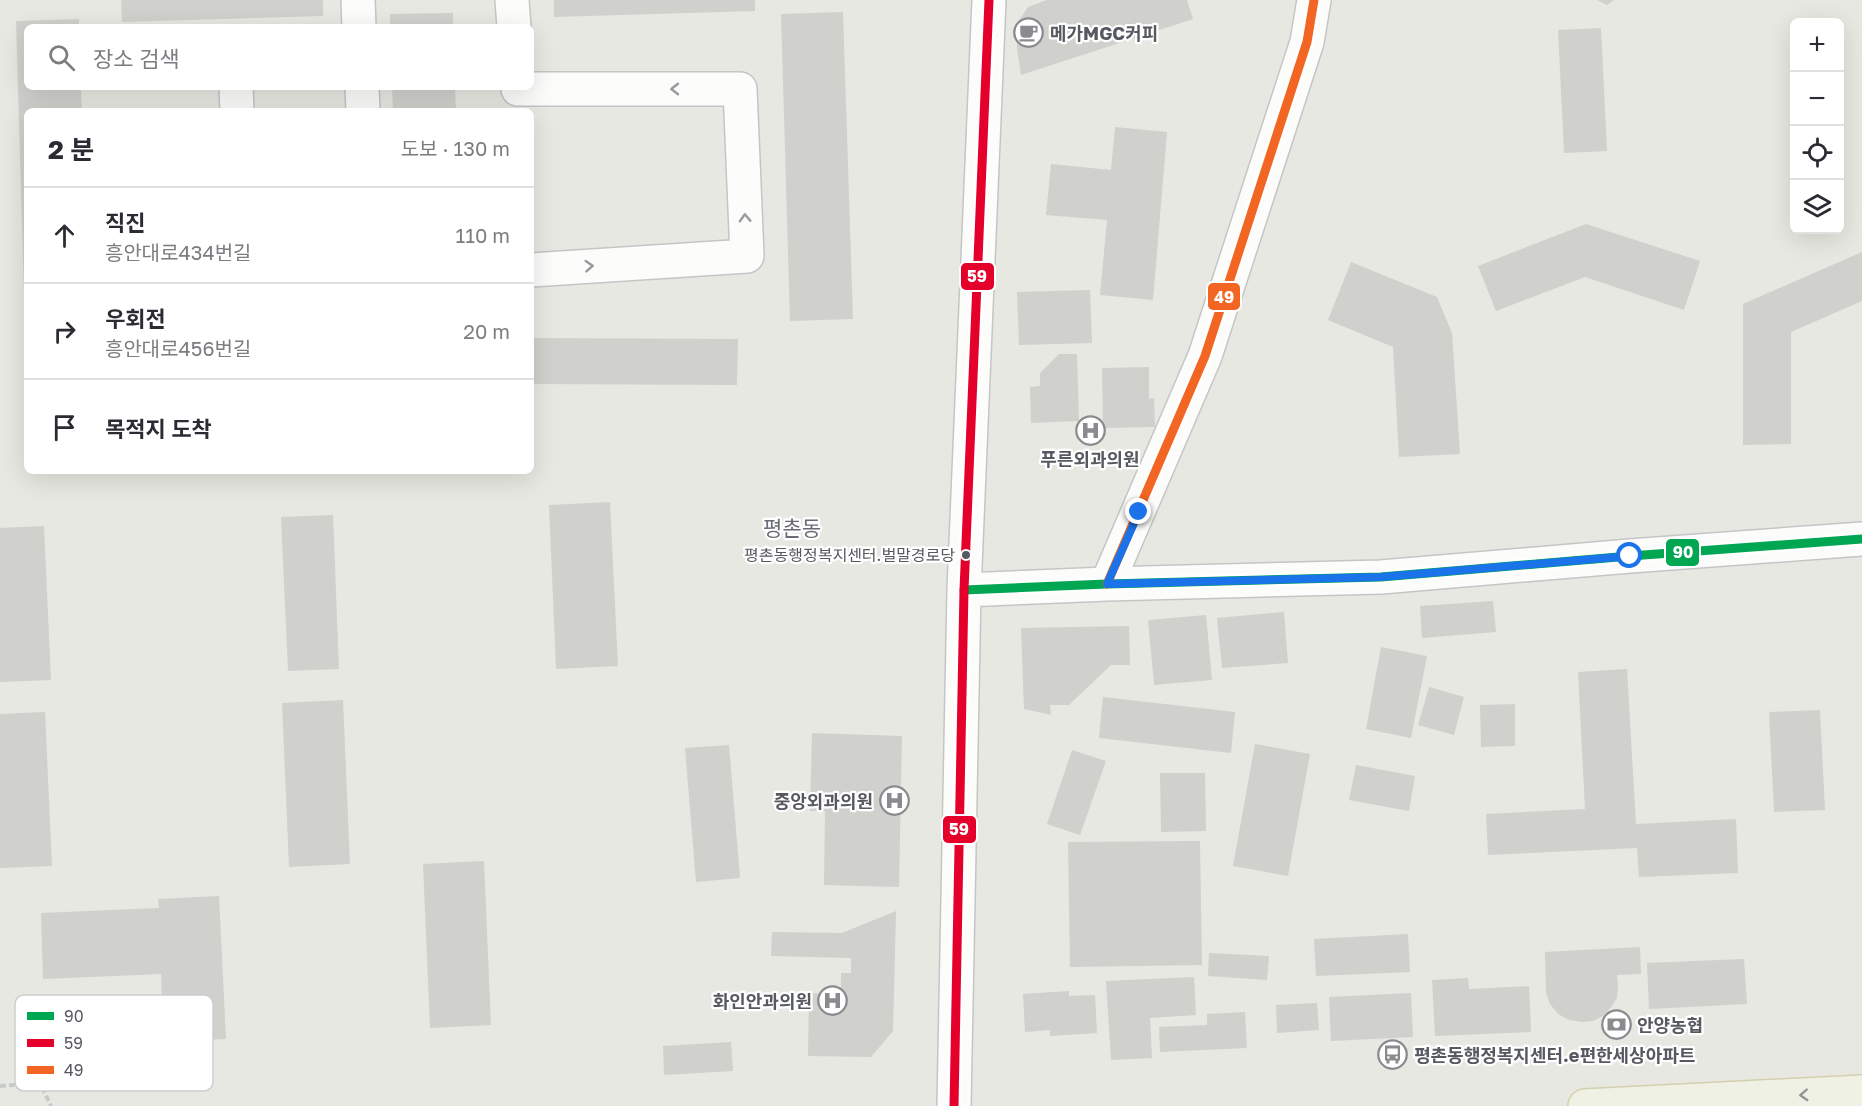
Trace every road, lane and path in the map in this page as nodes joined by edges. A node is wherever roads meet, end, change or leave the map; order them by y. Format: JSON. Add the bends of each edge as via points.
{"nodes":[{"id":1,"x":358,"y":0,"type":"edge"},
{"id":2,"x":512,"y":0,"type":"edge"},
{"id":3,"x":989,"y":0,"type":"edge"},
{"id":4,"x":1314,"y":0,"type":"edge"},
{"id":5,"x":359,"y":24,"type":"edge"},
{"id":6,"x":514,"y":24,"type":"edge"},
{"id":7,"x":236,"y":90,"type":"edge"},
{"id":8,"x":362,"y":90,"type":"edge"},
{"id":9,"x":518,"y":96,"type":"edge"},
{"id":10,"x":237,"y":108,"type":"edge"},
{"id":11,"x":363,"y":108,"type":"edge"},
{"id":12,"x":534,"y":270,"type":"edge"},
{"id":13,"x":1862,"y":539,"type":"edge"},
{"id":14,"x":1107,"y":584,"type":"junction"},
{"id":15,"x":964,"y":590,"type":"junction"},
{"id":16,"x":15,"y":1085,"type":"edge"},
{"id":17,"x":0,"y":1086,"type":"edge"},
{"id":18,"x":44,"y":1091,"type":"edge"},
{"id":19,"x":1862,"y":1092,"type":"edge"},
{"id":20,"x":51,"y":1106,"type":"edge"},
{"id":21,"x":954,"y":1106,"type":"edge"},
{"id":22,"x":1586,"y":1106,"type":"edge"}],
"edges":[{"from":1,"to":5,"type":"street"},
{"from":2,"to":6,"type":"street"},
{"from":3,"to":15,"type":"street"},
{"from":4,"to":14,"type":"street","via":[[1307,42],[1205,356]]},
{"from":7,"to":10,"type":"street"},
{"from":8,"to":11,"type":"street"},
{"from":12,"to":9,"type":"street","one_way":true,"via":[[747,256],[740,89]]},
{"from":13,"to":14,"type":"street","via":[[1381,577]]},
{"from":14,"to":15,"type":"street"},
{"from":15,"to":21,"type":"street"},
{"from":16,"to":17,"type":"path"},
{"from":18,"to":20,"type":"path"},
{"from":19,"to":22,"type":"main road","one_way":true}]}
